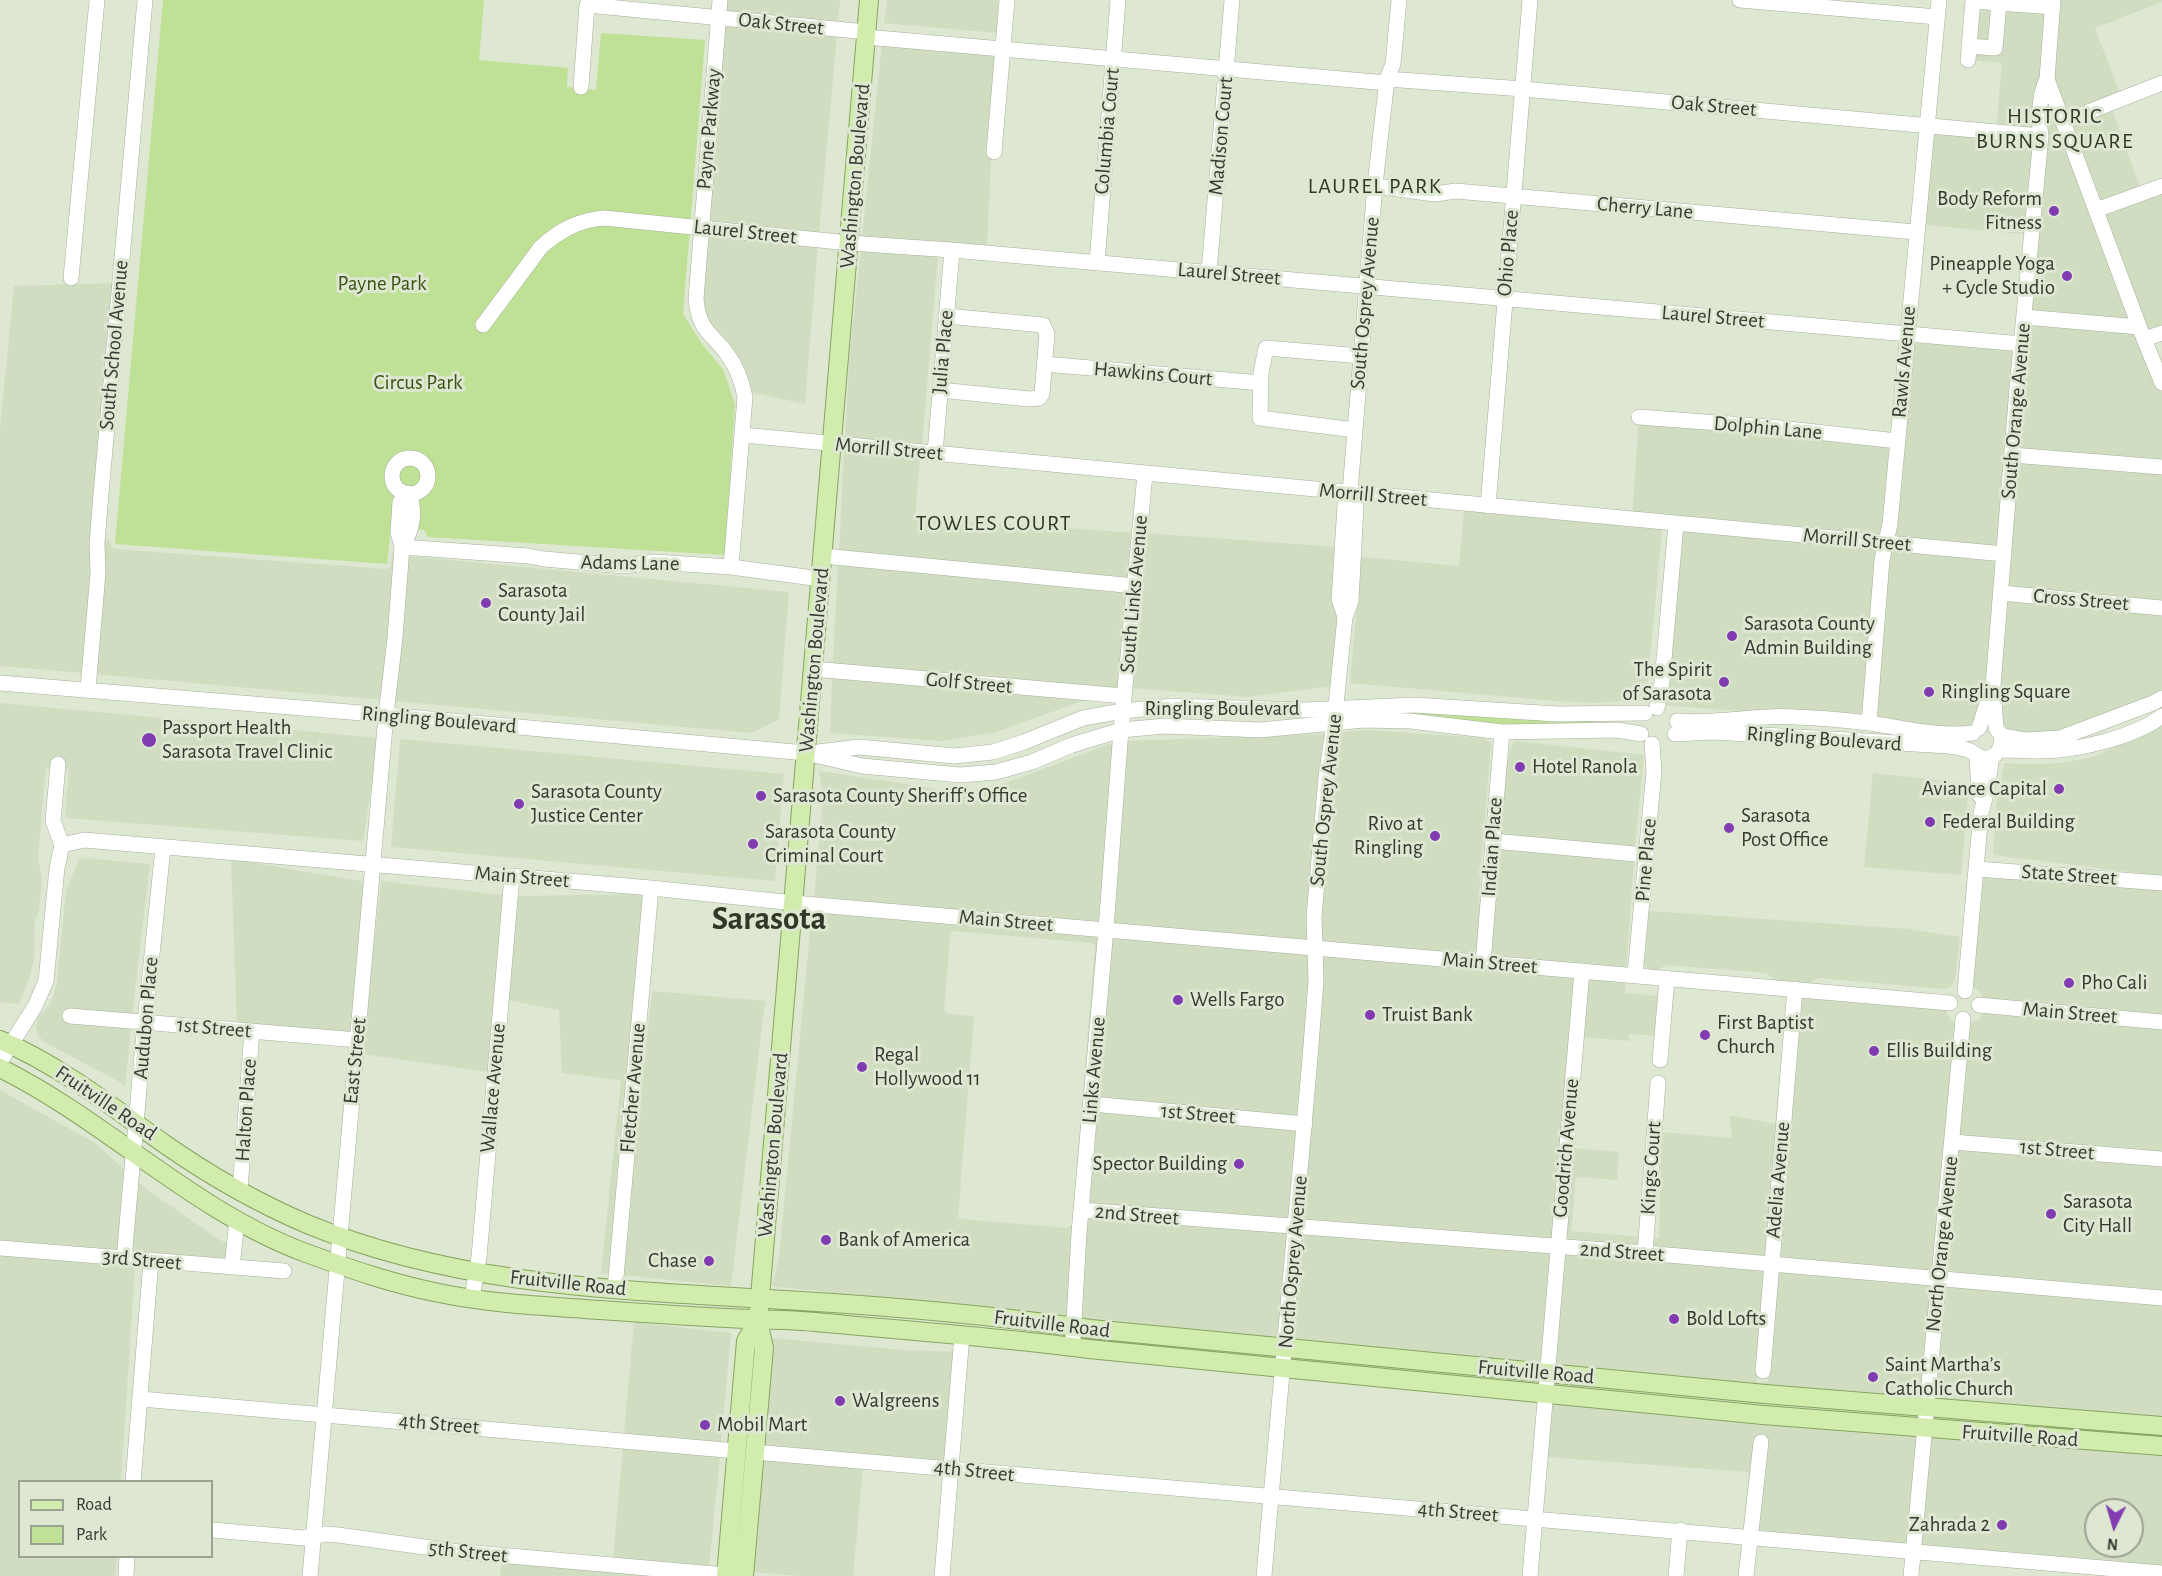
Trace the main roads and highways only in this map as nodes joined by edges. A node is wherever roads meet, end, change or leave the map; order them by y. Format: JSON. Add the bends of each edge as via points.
{"nodes":[{"id":1,"x":869,"y":0,"type":"edge"},
{"id":2,"x":5,"y":1042,"type":"edge"},
{"id":3,"x":0,"y":1068,"type":"edge"},
{"id":4,"x":760,"y":1299,"type":"junction"},
{"id":5,"x":758,"y":1321,"type":"junction"},
{"id":6,"x":2162,"y":1426,"type":"edge"},
{"id":7,"x":2162,"y":1446,"type":"edge"},
{"id":8,"x":731,"y":1576,"type":"edge"}],
"edges":[{"from":1,"to":4,"type":"main road","name":"Washington Boulevard"},
{"from":2,"to":4,"type":"main road","name":"Fruitville Road","via":[[68,1075],[197,1165],[240,1190],[341,1236],[400,1256],[539,1283]]},
{"from":3,"to":5,"type":"main road","name":"Fruitville Road","via":[[63,1103],[237,1220],[338,1264],[441,1294],[521,1305]]},
{"from":4,"to":5,"type":"main road","name":"Washington Boulevard"},
{"from":4,"to":6,"type":"main road","name":"Fruitville Road","via":[[984,1316],[1926,1409]]},
{"from":5,"to":7,"type":"main road","name":"Fruitville Road","via":[[963,1335],[1545,1394],[1924,1429]]},
{"from":5,"to":8,"type":"main road","name":"Washington Boulevard","via":[[764,1348]]}]}
